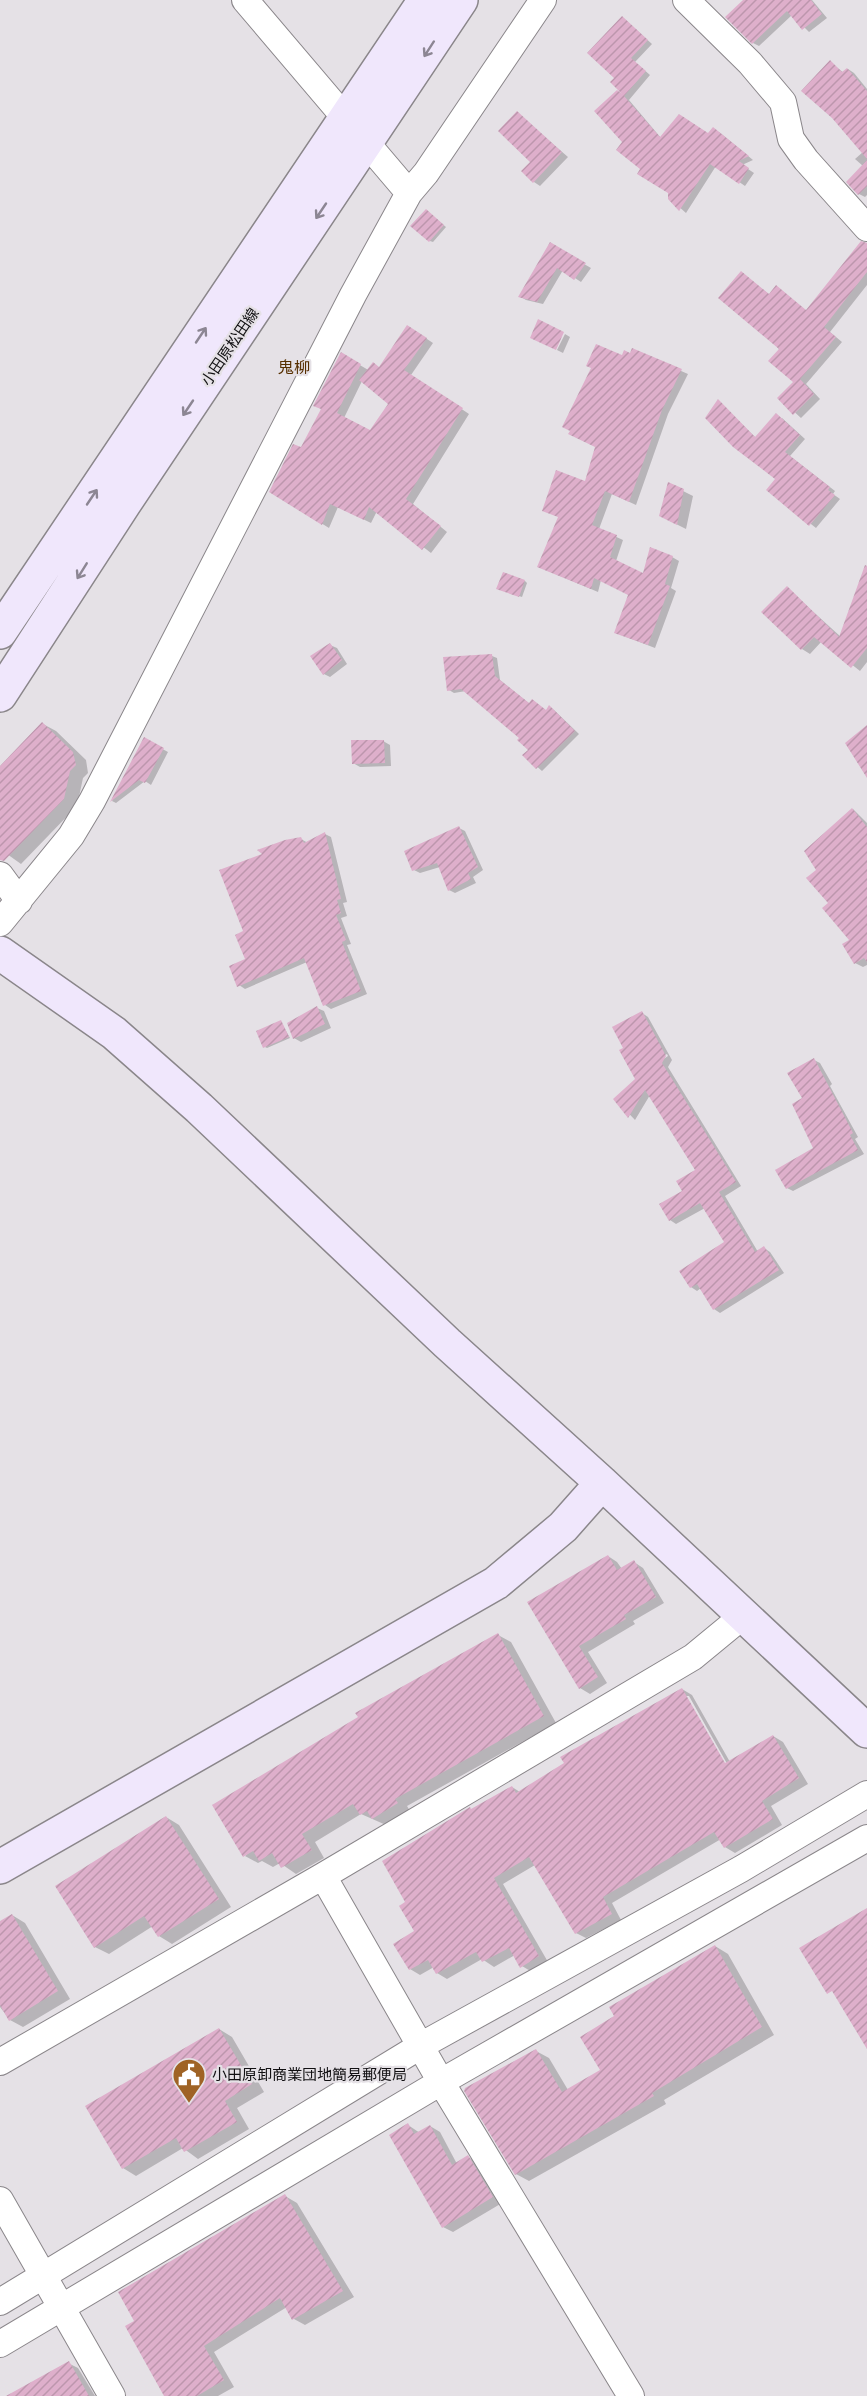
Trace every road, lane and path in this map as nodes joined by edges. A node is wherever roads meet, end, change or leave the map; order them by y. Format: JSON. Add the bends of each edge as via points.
{"nodes":[{"id":1,"x":245,"y":0,"type":"edge"},
{"id":2,"x":425,"y":0,"type":"edge"},
{"id":3,"x":461,"y":0,"type":"edge"},
{"id":4,"x":543,"y":0,"type":"edge"},
{"id":5,"x":686,"y":0,"type":"edge"},
{"id":6,"x":346,"y":119,"type":"junction"},
{"id":7,"x":366,"y":145,"type":"junction"},
{"id":8,"x":409,"y":194,"type":"junction"},
{"id":9,"x":867,"y":228,"type":"edge"},
{"id":10,"x":0,"y":632,"type":"edge"},
{"id":11,"x":0,"y":695,"type":"edge"},
{"id":12,"x":0,"y":875,"type":"edge"},
{"id":13,"x":19,"y":900,"type":"junction"},
{"id":14,"x":0,"y":923,"type":"edge"},
{"id":15,"x":0,"y":953,"type":"edge"},
{"id":16,"x":602,"y":1483,"type":"junction"},
{"id":17,"x":744,"y":1614,"type":"junction"},
{"id":18,"x":867,"y":1731,"type":"edge"},
{"id":19,"x":867,"y":1794,"type":"edge"},
{"id":20,"x":867,"y":1838,"type":"edge"},
{"id":21,"x":0,"y":1867,"type":"edge"},
{"id":22,"x":741,"y":1869,"type":"junction"},
{"id":23,"x":323,"y":1876,"type":"junction"},
{"id":24,"x":758,"y":1900,"type":"junction"},
{"id":25,"x":422,"y":2045,"type":"junction"},
{"id":26,"x":0,"y":2062,"type":"edge"},
{"id":27,"x":441,"y":2082,"type":"junction"},
{"id":28,"x":0,"y":2200,"type":"edge"},
{"id":29,"x":42,"y":2275,"type":"junction"},
{"id":30,"x":0,"y":2302,"type":"edge"},
{"id":31,"x":61,"y":2306,"type":"junction"},
{"id":32,"x":0,"y":2344,"type":"edge"},
{"id":33,"x":112,"y":2396,"type":"edge"},
{"id":34,"x":631,"y":2396,"type":"edge"}],
"edges":[{"from":1,"to":6,"type":"street"},
{"from":2,"to":6,"type":"street","name":"小田原松田線"},
{"from":3,"to":7,"type":"street","name":"小田原松田線","one_way":true},
{"from":4,"to":8,"type":"street"},
{"from":5,"to":9,"type":"street","via":[[783,102],[791,139]]},
{"from":6,"to":7,"type":"street"},
{"from":10,"to":6,"type":"street","name":"小田原松田線","one_way":true},
{"from":7,"to":8,"type":"street"},
{"from":7,"to":11,"type":"street","name":"小田原松田線","one_way":true,"via":[[130,494]]},
{"from":8,"to":13,"type":"street","via":[[92,801],[71,836]]},
{"from":12,"to":13,"type":"street"},
{"from":13,"to":14,"type":"street"},
{"from":15,"to":16,"type":"street","via":[[114,1033]]},
{"from":16,"to":17,"type":"street"},
{"from":16,"to":21,"type":"street","via":[[563,1527],[496,1583]]},
{"from":17,"to":18,"type":"street"},
{"from":17,"to":23,"type":"street","via":[[693,1658]]},
{"from":19,"to":22,"type":"street"},
{"from":20,"to":24,"type":"street"},
{"from":22,"to":24,"type":"street"},
{"from":22,"to":25,"type":"street"},
{"from":23,"to":25,"type":"street"},
{"from":23,"to":26,"type":"street"},
{"from":24,"to":27,"type":"street"},
{"from":25,"to":27,"type":"street"},
{"from":25,"to":29,"type":"street"},
{"from":27,"to":31,"type":"street"},
{"from":27,"to":34,"type":"street"},
{"from":28,"to":29,"type":"street"},
{"from":29,"to":30,"type":"street"},
{"from":29,"to":31,"type":"street"},
{"from":31,"to":32,"type":"street"},
{"from":31,"to":33,"type":"street"}]}
